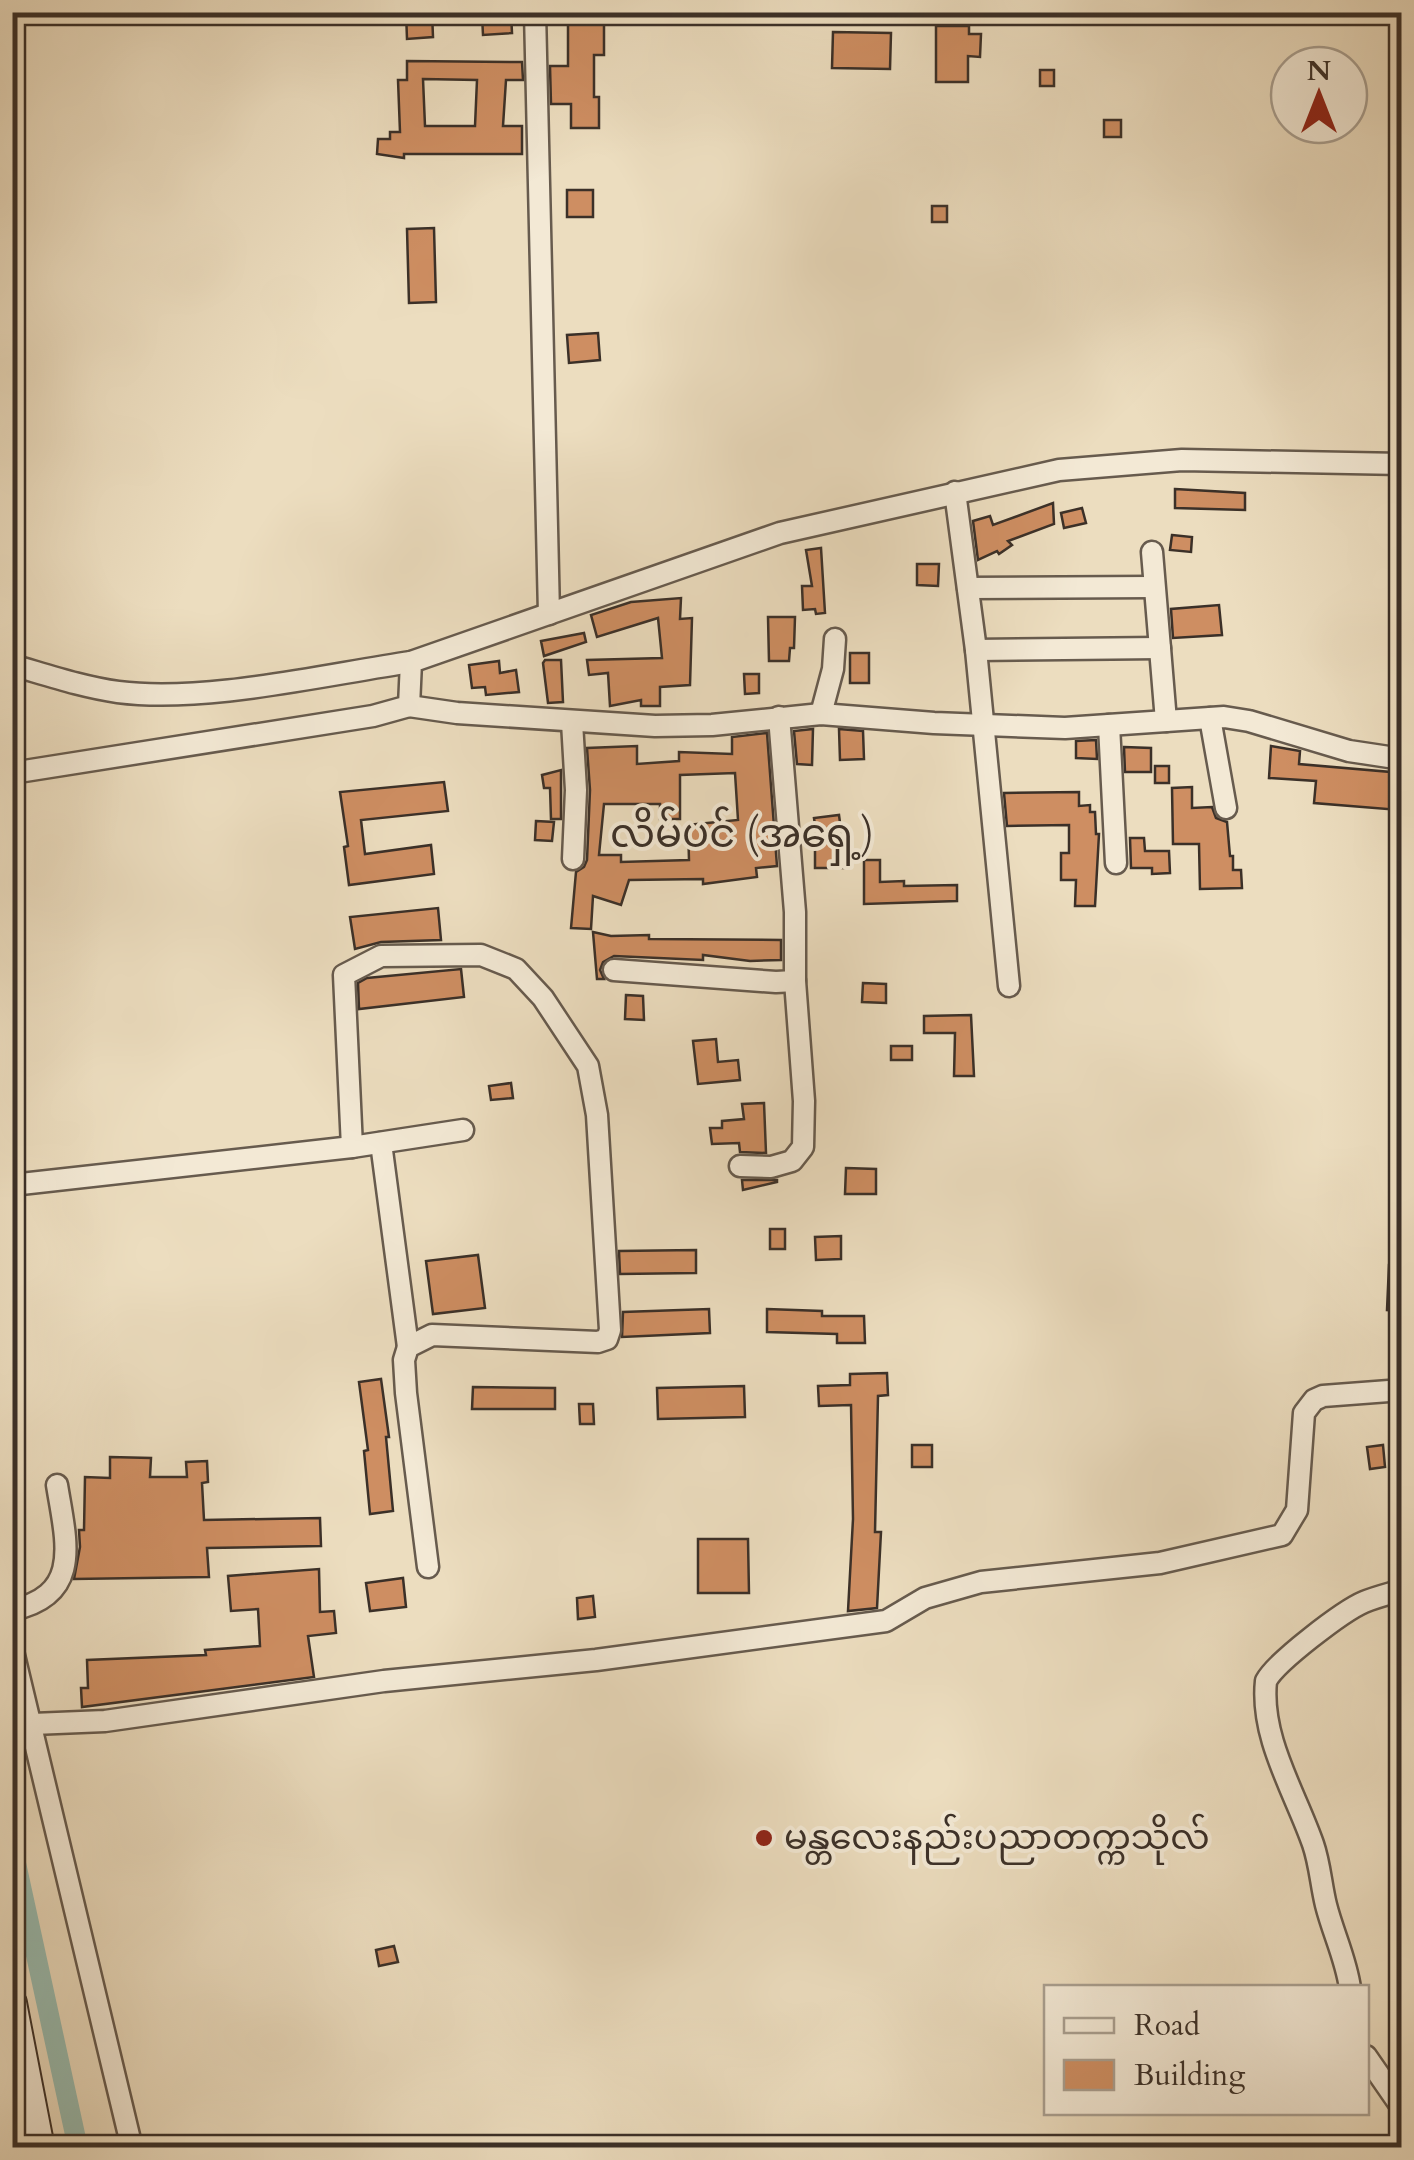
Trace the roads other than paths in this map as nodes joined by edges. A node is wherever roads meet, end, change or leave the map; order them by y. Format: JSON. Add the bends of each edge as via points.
{"nodes":[{"id":1,"x":534,"y":12,"type":"edge"},
{"id":2,"x":1402,"y":464,"type":"edge"},
{"id":3,"x":955,"y":492,"type":"junction"},
{"id":4,"x":1152,"y":552,"type":"dead end"},
{"id":5,"x":1153,"y":586,"type":"junction"},
{"id":6,"x":968,"y":588,"type":"junction"},
{"id":7,"x":549,"y":614,"type":"junction"},
{"id":8,"x":834,"y":639,"type":"dead end"},
{"id":9,"x":1160,"y":648,"type":"junction"},
{"id":10,"x":976,"y":650,"type":"junction"},
{"id":11,"x":411,"y":662,"type":"junction"},
{"id":12,"x":12,"y":665,"type":"edge"},
{"id":13,"x":409,"y":706,"type":"junction"},
{"id":14,"x":821,"y":714,"type":"junction"},
{"id":15,"x":780,"y":717,"type":"junction"},
{"id":16,"x":1210,"y":718,"type":"junction"},
{"id":17,"x":1166,"y":721,"type":"junction"},
{"id":18,"x":572,"y":722,"type":"junction"},
{"id":19,"x":1110,"y":725,"type":"junction"},
{"id":20,"x":984,"y":726,"type":"junction"},
{"id":21,"x":1402,"y":759,"type":"edge"},
{"id":22,"x":12,"y":773,"type":"edge"},
{"id":23,"x":1226,"y":808,"type":"dead end"},
{"id":24,"x":572,"y":860,"type":"dead end"},
{"id":25,"x":1116,"y":863,"type":"dead end"},
{"id":26,"x":614,"y":970,"type":"dead end"},
{"id":27,"x":795,"y":981,"type":"junction"},
{"id":28,"x":1009,"y":986,"type":"dead end"},
{"id":29,"x":464,"y":1130,"type":"dead end"},
{"id":30,"x":380,"y":1143,"type":"junction"},
{"id":31,"x":352,"y":1147,"type":"junction"},
{"id":32,"x":740,"y":1166,"type":"dead end"},
{"id":33,"x":12,"y":1185,"type":"edge"},
{"id":34,"x":408,"y":1346,"type":"junction"},
{"id":35,"x":1402,"y":1390,"type":"edge"},
{"id":36,"x":57,"y":1485,"type":"dead end"},
{"id":37,"x":428,"y":1566,"type":"dead end"},
{"id":38,"x":1402,"y":1590,"type":"edge"},
{"id":39,"x":12,"y":1610,"type":"edge"},
{"id":40,"x":12,"y":1647,"type":"edge"},
{"id":41,"x":32,"y":1724,"type":"junction"},
{"id":42,"x":1350,"y":1985,"type":"edge"},
{"id":43,"x":12,"y":2003,"type":"edge"},
{"id":44,"x":1369,"y":2060,"type":"edge"},
{"id":45,"x":1402,"y":2108,"type":"edge"},
{"id":46,"x":40,"y":2148,"type":"edge"},
{"id":47,"x":132,"y":2148,"type":"edge"}],
"edges":[{"from":1,"to":7,"type":"street"},
{"from":2,"to":3,"type":"street","via":[[1182,460],[1060,470]]},
{"from":3,"to":6,"type":"street"},
{"from":3,"to":7,"type":"street","via":[[780,533]]},
{"from":4,"to":5,"type":"street"},
{"from":5,"to":6,"type":"street"},
{"from":5,"to":9,"type":"street"},
{"from":6,"to":10,"type":"street"},
{"from":7,"to":11,"type":"street"},
{"from":8,"to":14,"type":"street"},
{"from":9,"to":10,"type":"street"},
{"from":9,"to":17,"type":"street"},
{"from":10,"to":20,"type":"street"},
{"from":11,"to":12,"type":"street","via":[[197,693],[88,687]]},
{"from":11,"to":13,"type":"street"},
{"from":13,"to":18,"type":"street"},
{"from":13,"to":22,"type":"street"},
{"from":14,"to":15,"type":"street"},
{"from":14,"to":20,"type":"street"},
{"from":15,"to":18,"type":"street","via":[[655,726]]},
{"from":15,"to":27,"type":"street"},
{"from":16,"to":17,"type":"street"},
{"from":16,"to":21,"type":"street","via":[[1248,721]]},
{"from":16,"to":23,"type":"street"},
{"from":17,"to":19,"type":"street"},
{"from":18,"to":24,"type":"street"},
{"from":19,"to":20,"type":"street"},
{"from":19,"to":25,"type":"street"},
{"from":20,"to":28,"type":"street"},
{"from":26,"to":27,"type":"street"},
{"from":27,"to":32,"type":"street","via":[[803,1147],[792,1161]]},
{"from":29,"to":30,"type":"street"},
{"from":30,"to":31,"type":"street"},
{"from":30,"to":34,"type":"street"},
{"from":31,"to":33,"type":"street"},
{"from":31,"to":34,"type":"street","via":[[344,975],[382,956],[481,954],[516,970],[588,1066],[602,1182],[607,1339],[432,1335]]},
{"from":34,"to":37,"type":"street","via":[[406,1392]]},
{"from":35,"to":41,"type":"street","via":[[1314,1400],[1304,1413],[1296,1510],[1282,1535],[1160,1563],[980,1582],[924,1598],[886,1621],[106,1721]]},
{"from":36,"to":39,"type":"street","via":[[67,1543],[61,1580],[36,1605]]},
{"from":38,"to":42,"type":"street","via":[[1341,1616],[1266,1680],[1267,1717],[1315,1850]]},
{"from":40,"to":41,"type":"street"},
{"from":41,"to":47,"type":"street"},
{"from":43,"to":46,"type":"street"},
{"from":44,"to":45,"type":"street"}]}
